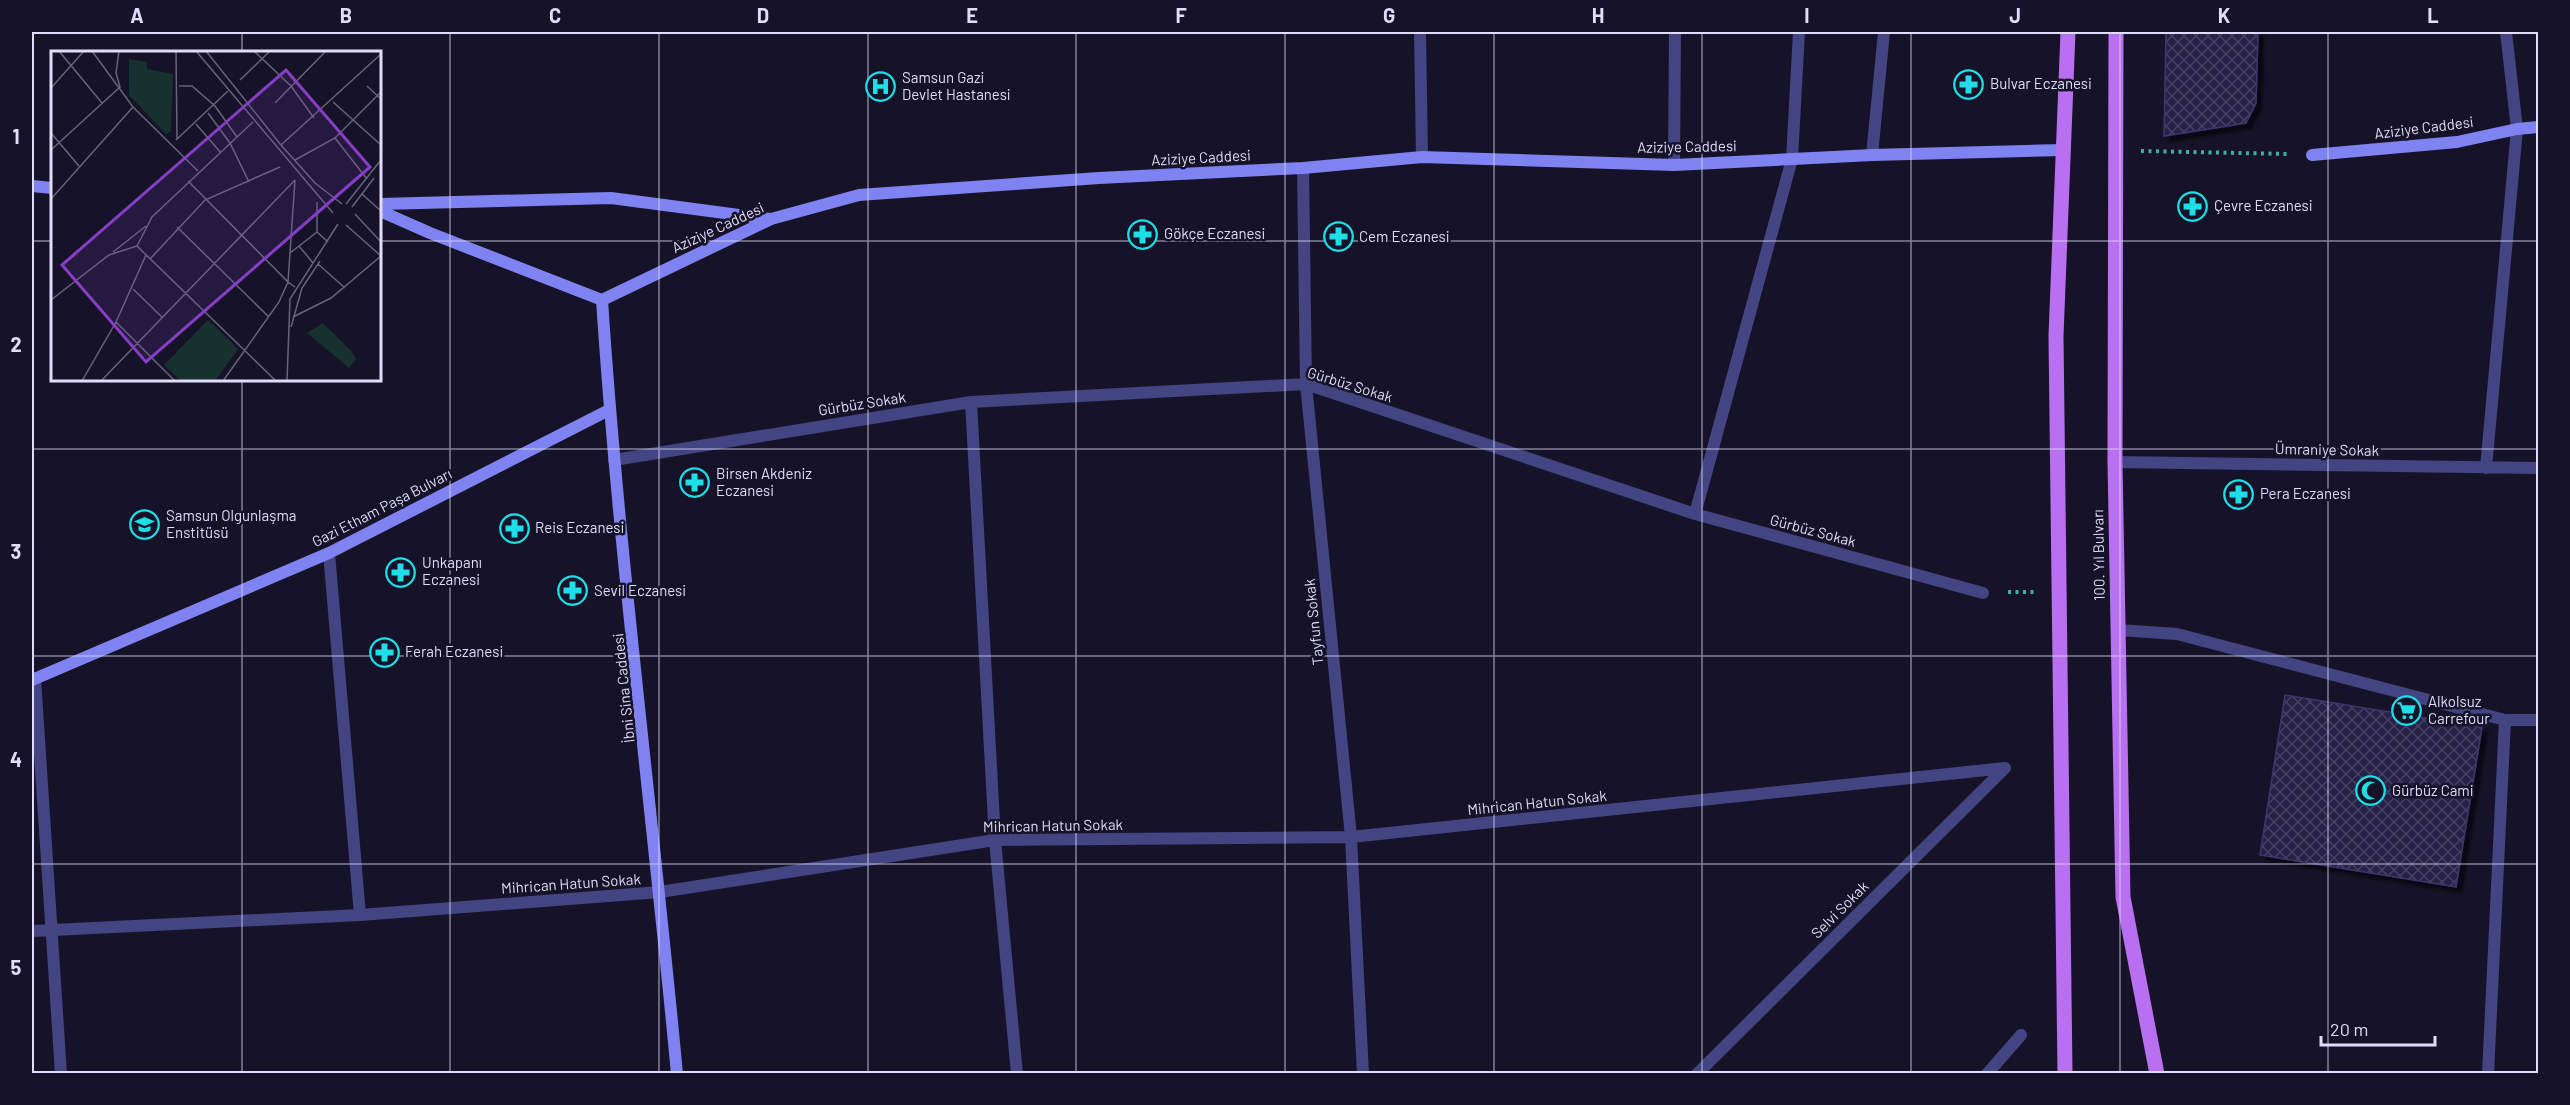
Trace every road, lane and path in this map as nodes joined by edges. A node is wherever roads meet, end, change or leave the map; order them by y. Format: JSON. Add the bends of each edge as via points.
{"nodes":[{"id":1,"x":1420,"y":32,"type":"edge"},
{"id":2,"x":1675,"y":32,"type":"edge"},
{"id":3,"x":1799,"y":32,"type":"edge"},
{"id":4,"x":1884,"y":32,"type":"edge"},
{"id":5,"x":2068,"y":32,"type":"edge"},
{"id":6,"x":2116,"y":32,"type":"edge"},
{"id":7,"x":2506,"y":32,"type":"edge"},
{"id":8,"x":2538,"y":127,"type":"edge"},
{"id":9,"x":2517,"y":129,"type":"junction"},
{"id":10,"x":2062,"y":150,"type":"junction"},
{"id":11,"x":2116,"y":150,"type":"junction"},
{"id":12,"x":1872,"y":155,"type":"junction"},
{"id":13,"x":2312,"y":155,"type":"joint"},
{"id":14,"x":1422,"y":157,"type":"junction"},
{"id":15,"x":1792,"y":159,"type":"junction"},
{"id":16,"x":1674,"y":165,"type":"junction"},
{"id":17,"x":1303,"y":168,"type":"junction"},
{"id":18,"x":32,"y":186,"type":"edge"},
{"id":19,"x":51,"y":188,"type":"edge"},
{"id":20,"x":381,"y":204,"type":"edge"},
{"id":21,"x":381,"y":211,"type":"edge"},
{"id":22,"x":771,"y":219,"type":"junction"},
{"id":23,"x":602,"y":300,"type":"junction"},
{"id":24,"x":1306,"y":384,"type":"junction"},
{"id":25,"x":971,"y":402,"type":"junction"},
{"id":26,"x":609,"y":410,"type":"junction"},
{"id":27,"x":614,"y":460,"type":"junction"},
{"id":28,"x":2115,"y":462,"type":"junction"},
{"id":29,"x":2486,"y":468,"type":"junction"},
{"id":30,"x":2538,"y":468,"type":"edge"},
{"id":31,"x":1695,"y":514,"type":"junction"},
{"id":32,"x":329,"y":553,"type":"junction"},
{"id":33,"x":1983,"y":593,"type":"dead end"},
{"id":34,"x":2118,"y":630,"type":"junction"},
{"id":35,"x":33,"y":679,"type":"edge"},
{"id":36,"x":2505,"y":720,"type":"junction"},
{"id":37,"x":2538,"y":720,"type":"edge"},
{"id":38,"x":2005,"y":768,"type":"joint"},
{"id":39,"x":1351,"y":837,"type":"junction"},
{"id":40,"x":994,"y":840,"type":"junction"},
{"id":41,"x":660,"y":892,"type":"junction"},
{"id":42,"x":360,"y":915,"type":"junction"},
{"id":43,"x":52,"y":929,"type":"junction"},
{"id":44,"x":32,"y":931,"type":"edge"},
{"id":45,"x":2020,"y":1035,"type":"dead end"},
{"id":46,"x":61,"y":1074,"type":"edge"},
{"id":47,"x":677,"y":1074,"type":"edge"},
{"id":48,"x":1017,"y":1074,"type":"edge"},
{"id":49,"x":1363,"y":1074,"type":"edge"},
{"id":50,"x":1697,"y":1074,"type":"edge"},
{"id":51,"x":1987,"y":1074,"type":"edge"},
{"id":52,"x":2065,"y":1074,"type":"edge"},
{"id":53,"x":2157,"y":1074,"type":"edge"},
{"id":54,"x":2488,"y":1074,"type":"edge"}],
"edges":[{"from":1,"to":14,"type":"street"},
{"from":2,"to":16,"type":"street"},
{"from":3,"to":15,"type":"street"},
{"from":4,"to":12,"type":"street"},
{"from":5,"to":10,"type":"main road"},
{"from":6,"to":11,"type":"main road","name":"100. Yıl Bulvarı"},
{"from":7,"to":9,"type":"street"},
{"from":8,"to":9,"type":"main road","name":"Aziziye Caddesi"},
{"from":9,"to":13,"type":"main road","name":"Aziziye Caddesi","via":[[2457,142]]},
{"from":9,"to":29,"type":"street"},
{"from":10,"to":12,"type":"main road","name":"Aziziye Caddesi"},
{"from":10,"to":52,"type":"main road","via":[[2056,336]]},
{"from":11,"to":13,"type":"path"},
{"from":11,"to":28,"type":"main road","name":"100. Yıl Bulvarı"},
{"from":12,"to":15,"type":"main road","name":"Aziziye Caddesi"},
{"from":14,"to":16,"type":"main road","name":"Aziziye Caddesi"},
{"from":14,"to":17,"type":"main road","name":"Aziziye Caddesi"},
{"from":15,"to":16,"type":"main road","name":"Aziziye Caddesi"},
{"from":15,"to":31,"type":"street"},
{"from":17,"to":22,"type":"main road","name":"Aziziye Caddesi","via":[[859,195]]},
{"from":17,"to":24,"type":"street","name":"Tayfun Sokak"},
{"from":18,"to":19,"type":"main road"},
{"from":20,"to":22,"type":"main road","via":[[611,198]]},
{"from":21,"to":23,"type":"main road"},
{"from":22,"to":23,"type":"main road","name":"Aziziye Caddesi"},
{"from":23,"to":26,"type":"main road","name":"İbni Sina Caddesi"},
{"from":24,"to":25,"type":"street","name":"Gürbüz Sokak"},
{"from":24,"to":31,"type":"street","name":"Gürbüz Sokak"},
{"from":24,"to":39,"type":"street","name":"Tayfun Sokak"},
{"from":25,"to":27,"type":"street","name":"Gürbüz Sokak"},
{"from":25,"to":40,"type":"street"},
{"from":26,"to":27,"type":"main road","name":"İbni Sina Caddesi"},
{"from":26,"to":32,"type":"main road","name":"Gazi Etham Paşa Bulvarı"},
{"from":27,"to":41,"type":"main road","name":"İbni Sina Caddesi"},
{"from":28,"to":29,"type":"street","name":"Ümraniye Sokak"},
{"from":28,"to":34,"type":"main road","name":"100. Yıl Bulvarı"},
{"from":29,"to":30,"type":"street","name":"Ümraniye Sokak"},
{"from":31,"to":33,"type":"street","name":"Gürbüz Sokak"},
{"from":32,"to":35,"type":"main road","name":"Gazi Etham Paşa Bulvarı"},
{"from":32,"to":42,"type":"street"},
{"from":34,"to":36,"type":"street","via":[[2177,634]]},
{"from":34,"to":53,"type":"main road","name":"100. Yıl Bulvarı","via":[[2123,897]]},
{"from":35,"to":43,"type":"street"},
{"from":36,"to":37,"type":"street"},
{"from":36,"to":54,"type":"street"},
{"from":38,"to":39,"type":"street","name":"Mihrican Hatun Sokak"},
{"from":38,"to":50,"type":"street","name":"Selvi Sokak"},
{"from":39,"to":40,"type":"street","name":"Mihrican Hatun Sokak"},
{"from":39,"to":49,"type":"street","name":"Tayfun Sokak"},
{"from":40,"to":41,"type":"street","name":"Mihrican Hatun Sokak"},
{"from":40,"to":48,"type":"street"},
{"from":41,"to":42,"type":"street","name":"Mihrican Hatun Sokak"},
{"from":41,"to":47,"type":"main road","name":"İbni Sina Caddesi"},
{"from":42,"to":43,"type":"street","name":"Mihrican Hatun Sokak"},
{"from":43,"to":44,"type":"street","name":"Mihrican Hatun Sokak"},
{"from":43,"to":46,"type":"street"},
{"from":45,"to":51,"type":"street"}]}
